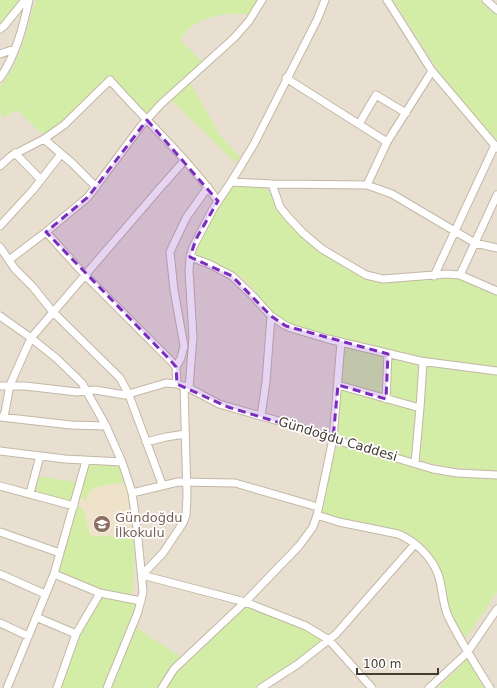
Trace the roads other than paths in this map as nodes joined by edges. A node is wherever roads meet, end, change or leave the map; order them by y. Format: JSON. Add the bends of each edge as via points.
{"nodes":[{"id":1,"x":25,"y":0,"type":"edge"},
{"id":2,"x":29,"y":0,"type":"edge"},
{"id":3,"x":262,"y":0,"type":"edge"},
{"id":4,"x":324,"y":0,"type":"edge"},
{"id":5,"x":387,"y":0,"type":"edge"},
{"id":6,"x":486,"y":0,"type":"edge"},
{"id":7,"x":497,"y":10,"type":"edge"},
{"id":8,"x":0,"y":28,"type":"edge"},
{"id":9,"x":16,"y":49,"type":"junction"},
{"id":10,"x":0,"y":54,"type":"edge"},
{"id":11,"x":432,"y":71,"type":"junction"},
{"id":12,"x":0,"y":78,"type":"edge"},
{"id":13,"x":286,"y":78,"type":"junction"},
{"id":14,"x":406,"y":112,"type":"junction"},
{"id":15,"x":147,"y":120,"type":"junction"},
{"id":16,"x":359,"y":124,"type":"junction"},
{"id":17,"x":44,"y":139,"type":"junction"},
{"id":18,"x":387,"y":142,"type":"junction"},
{"id":19,"x":496,"y":146,"type":"edge"},
{"id":20,"x":15,"y":153,"type":"junction"},
{"id":21,"x":61,"y":154,"type":"junction"},
{"id":22,"x":184,"y":161,"type":"junction"},
{"id":23,"x":0,"y":166,"type":"edge"},
{"id":24,"x":41,"y":180,"type":"junction"},
{"id":25,"x":231,"y":182,"type":"junction"},
{"id":26,"x":272,"y":184,"type":"junction"},
{"id":27,"x":367,"y":185,"type":"junction"},
{"id":28,"x":96,"y":187,"type":"junction"},
{"id":29,"x":208,"y":187,"type":"junction"},
{"id":30,"x":497,"y":195,"type":"edge"},
{"id":31,"x":218,"y":201,"type":"junction"},
{"id":32,"x":0,"y":226,"type":"edge"},
{"id":33,"x":455,"y":231,"type":"junction"},
{"id":34,"x":46,"y":232,"type":"junction"},
{"id":35,"x":475,"y":243,"type":"junction"},
{"id":36,"x":0,"y":247,"type":"edge"},
{"id":37,"x":497,"y":248,"type":"edge"},
{"id":38,"x":190,"y":257,"type":"junction"},
{"id":39,"x":5,"y":259,"type":"edge"},
{"id":40,"x":85,"y":275,"type":"junction"},
{"id":41,"x":460,"y":275,"type":"junction"},
{"id":42,"x":434,"y":276,"type":"junction"},
{"id":43,"x":497,"y":291,"type":"edge"},
{"id":44,"x":53,"y":312,"type":"junction"},
{"id":45,"x":271,"y":316,"type":"junction"},
{"id":46,"x":1,"y":318,"type":"edge"},
{"id":47,"x":31,"y":338,"type":"junction"},
{"id":48,"x":341,"y":342,"type":"junction"},
{"id":49,"x":388,"y":354,"type":"junction"},
{"id":50,"x":423,"y":362,"type":"junction"},
{"id":51,"x":176,"y":367,"type":"junction"},
{"id":52,"x":497,"y":371,"type":"edge"},
{"id":53,"x":10,"y":385,"type":"junction"},
{"id":54,"x":338,"y":385,"type":"junction"},
{"id":55,"x":0,"y":386,"type":"edge"},
{"id":56,"x":183,"y":386,"type":"junction"},
{"id":57,"x":87,"y":391,"type":"junction"},
{"id":58,"x":129,"y":395,"type":"junction"},
{"id":59,"x":386,"y":399,"type":"junction"},
{"id":60,"x":420,"y":408,"type":"junction"},
{"id":61,"x":261,"y":416,"type":"junction"},
{"id":62,"x":2,"y":417,"type":"edge"},
{"id":63,"x":106,"y":426,"type":"junction"},
{"id":64,"x":185,"y":434,"type":"junction"},
{"id":65,"x":333,"y":439,"type":"junction"},
{"id":66,"x":146,"y":442,"type":"junction"},
{"id":67,"x":0,"y":451,"type":"edge"},
{"id":68,"x":40,"y":456,"type":"junction"},
{"id":69,"x":86,"y":461,"type":"junction"},
{"id":70,"x":122,"y":462,"type":"junction"},
{"id":71,"x":415,"y":463,"type":"junction"},
{"id":72,"x":497,"y":475,"type":"edge"},
{"id":73,"x":186,"y":481,"type":"junction"},
{"id":74,"x":162,"y":484,"type":"junction"},
{"id":75,"x":0,"y":486,"type":"edge"},
{"id":76,"x":30,"y":493,"type":"junction"},
{"id":77,"x":132,"y":493,"type":"junction"},
{"id":78,"x":74,"y":506,"type":"junction"},
{"id":79,"x":318,"y":507,"type":"junction"},
{"id":80,"x":317,"y":515,"type":"junction"},
{"id":81,"x":0,"y":532,"type":"edge"},
{"id":82,"x":415,"y":544,"type":"junction"},
{"id":83,"x":60,"y":553,"type":"junction"},
{"id":84,"x":0,"y":574,"type":"edge"},
{"id":85,"x":54,"y":574,"type":"junction"},
{"id":86,"x":142,"y":575,"type":"junction"},
{"id":87,"x":100,"y":593,"type":"junction"},
{"id":88,"x":45,"y":594,"type":"junction"},
{"id":89,"x":141,"y":601,"type":"junction"},
{"id":90,"x":245,"y":602,"type":"junction"},
{"id":91,"x":497,"y":609,"type":"edge"},
{"id":92,"x":36,"y":617,"type":"junction"},
{"id":93,"x":0,"y":623,"type":"edge"},
{"id":94,"x":76,"y":634,"type":"junction"},
{"id":95,"x":28,"y":636,"type":"junction"},
{"id":96,"x":329,"y":640,"type":"junction"},
{"id":97,"x":467,"y":653,"type":"junction"},
{"id":98,"x":7,"y":688,"type":"edge"},
{"id":99,"x":57,"y":688,"type":"edge"},
{"id":100,"x":107,"y":688,"type":"edge"},
{"id":101,"x":162,"y":688,"type":"edge"},
{"id":102,"x":261,"y":688,"type":"edge"},
{"id":103,"x":372,"y":688,"type":"edge"},
{"id":104,"x":429,"y":688,"type":"edge"},
{"id":105,"x":490,"y":688,"type":"edge"}],
"edges":[{"from":1,"to":8,"type":"street"},
{"from":2,"to":9,"type":"street"},
{"from":3,"to":15,"type":"street","via":[[234,38]]},
{"from":4,"to":13,"type":"street","via":[[317,20]]},
{"from":5,"to":11,"type":"street"},
{"from":6,"to":7,"type":"street"},
{"from":9,"to":10,"type":"street"},
{"from":9,"to":12,"type":"street"},
{"from":11,"to":14,"type":"street"},
{"from":11,"to":19,"type":"street"},
{"from":13,"to":16,"type":"street"},
{"from":13,"to":25,"type":"street","via":[[254,144]]},
{"from":14,"to":16,"type":"street","via":[[376,96]]},
{"from":14,"to":18,"type":"street"},
{"from":15,"to":17,"type":"street","via":[[110,80],[64,125]]},
{"from":15,"to":22,"type":"street"},
{"from":15,"to":28,"type":"street"},
{"from":16,"to":18,"type":"street"},
{"from":17,"to":20,"type":"street"},
{"from":17,"to":21,"type":"street"},
{"from":18,"to":27,"type":"street"},
{"from":19,"to":33,"type":"street"},
{"from":20,"to":23,"type":"street"},
{"from":20,"to":24,"type":"street"},
{"from":21,"to":24,"type":"street"},
{"from":21,"to":28,"type":"street"},
{"from":22,"to":29,"type":"street"},
{"from":22,"to":40,"type":"street"},
{"from":24,"to":32,"type":"street"},
{"from":25,"to":26,"type":"street"},
{"from":25,"to":31,"type":"street"},
{"from":26,"to":27,"type":"street"},
{"from":26,"to":42,"type":"street","via":[[280,207],[303,233],[322,249],[366,275],[383,278]]},
{"from":27,"to":33,"type":"street","via":[[392,194]]},
{"from":28,"to":34,"type":"street","via":[[82,203]]},
{"from":29,"to":31,"type":"street"},
{"from":29,"to":51,"type":"street","via":[[184,223],[170,252],[184,346]]},
{"from":30,"to":35,"type":"street"},
{"from":31,"to":38,"type":"street","via":[[196,239]]},
{"from":33,"to":35,"type":"street"},
{"from":33,"to":42,"type":"street"},
{"from":34,"to":39,"type":"street"},
{"from":34,"to":40,"type":"street"},
{"from":35,"to":37,"type":"street"},
{"from":35,"to":41,"type":"street"},
{"from":36,"to":39,"type":"street"},
{"from":38,"to":45,"type":"street","via":[[232,276]]},
{"from":38,"to":56,"type":"street","via":[[193,337]]},
{"from":39,"to":44,"type":"street"},
{"from":40,"to":44,"type":"street"},
{"from":40,"to":51,"type":"street"},
{"from":41,"to":42,"type":"street"},
{"from":41,"to":43,"type":"street"},
{"from":44,"to":47,"type":"street"},
{"from":44,"to":58,"type":"street","via":[[120,378]]},
{"from":45,"to":48,"type":"street","via":[[294,329]]},
{"from":45,"to":61,"type":"street"},
{"from":46,"to":47,"type":"street"},
{"from":47,"to":53,"type":"street"},
{"from":47,"to":57,"type":"street","via":[[72,372]]},
{"from":48,"to":49,"type":"street"},
{"from":48,"to":54,"type":"street"},
{"from":49,"to":50,"type":"street"},
{"from":49,"to":59,"type":"street"},
{"from":50,"to":52,"type":"street"},
{"from":50,"to":60,"type":"street"},
{"from":51,"to":56,"type":"street"},
{"from":53,"to":55,"type":"street"},
{"from":53,"to":57,"type":"street"},
{"from":53,"to":62,"type":"street"},
{"from":54,"to":59,"type":"street"},
{"from":54,"to":65,"type":"street"},
{"from":56,"to":58,"type":"street","via":[[166,383]]},
{"from":56,"to":61,"type":"street","name":"Gündoğdu Caddesi","via":[[219,404]]},
{"from":56,"to":64,"type":"street"},
{"from":57,"to":58,"type":"street"},
{"from":57,"to":63,"type":"street"},
{"from":58,"to":66,"type":"street"},
{"from":59,"to":60,"type":"street"},
{"from":60,"to":71,"type":"street"},
{"from":61,"to":65,"type":"street","name":"Gündoğdu Caddesi"},
{"from":62,"to":63,"type":"street","via":[[71,425]]},
{"from":63,"to":70,"type":"street"},
{"from":64,"to":66,"type":"street"},
{"from":64,"to":73,"type":"street"},
{"from":65,"to":71,"type":"street","name":"Gündoğdu Caddesi"},
{"from":65,"to":79,"type":"street"},
{"from":66,"to":74,"type":"street"},
{"from":67,"to":68,"type":"street"},
{"from":68,"to":69,"type":"street"},
{"from":68,"to":76,"type":"street"},
{"from":69,"to":70,"type":"street"},
{"from":69,"to":78,"type":"street"},
{"from":70,"to":77,"type":"street"},
{"from":71,"to":72,"type":"street","name":"Gündoğdu Caddesi","via":[[433,469]]},
{"from":73,"to":74,"type":"street"},
{"from":73,"to":79,"type":"street","via":[[242,484]]},
{"from":73,"to":86,"type":"street","via":[[186,512],[183,523],[163,553]]},
{"from":74,"to":77,"type":"street"},
{"from":75,"to":76,"type":"street"},
{"from":76,"to":78,"type":"street"},
{"from":77,"to":86,"type":"street"},
{"from":78,"to":83,"type":"street"},
{"from":79,"to":80,"type":"street"},
{"from":80,"to":82,"type":"street","via":[[354,526],[392,532]]},
{"from":80,"to":90,"type":"street","via":[[313,527],[299,546]]},
{"from":81,"to":83,"type":"street"},
{"from":82,"to":96,"type":"street"},
{"from":82,"to":97,"type":"street","via":[[438,575],[447,615]]},
{"from":83,"to":85,"type":"street"},
{"from":84,"to":88,"type":"street"},
{"from":85,"to":87,"type":"street"},
{"from":85,"to":88,"type":"street"},
{"from":86,"to":89,"type":"street"},
{"from":86,"to":90,"type":"street"},
{"from":87,"to":89,"type":"street"},
{"from":87,"to":94,"type":"street"},
{"from":88,"to":92,"type":"street"},
{"from":89,"to":100,"type":"street"},
{"from":90,"to":96,"type":"street","via":[[306,626]]},
{"from":90,"to":101,"type":"street","via":[[174,669]]},
{"from":91,"to":97,"type":"street"},
{"from":92,"to":94,"type":"street"},
{"from":92,"to":95,"type":"street"},
{"from":93,"to":95,"type":"street"},
{"from":94,"to":99,"type":"street"},
{"from":95,"to":98,"type":"street"},
{"from":96,"to":102,"type":"street"},
{"from":96,"to":103,"type":"street"},
{"from":97,"to":104,"type":"street"},
{"from":97,"to":105,"type":"street"}]}
